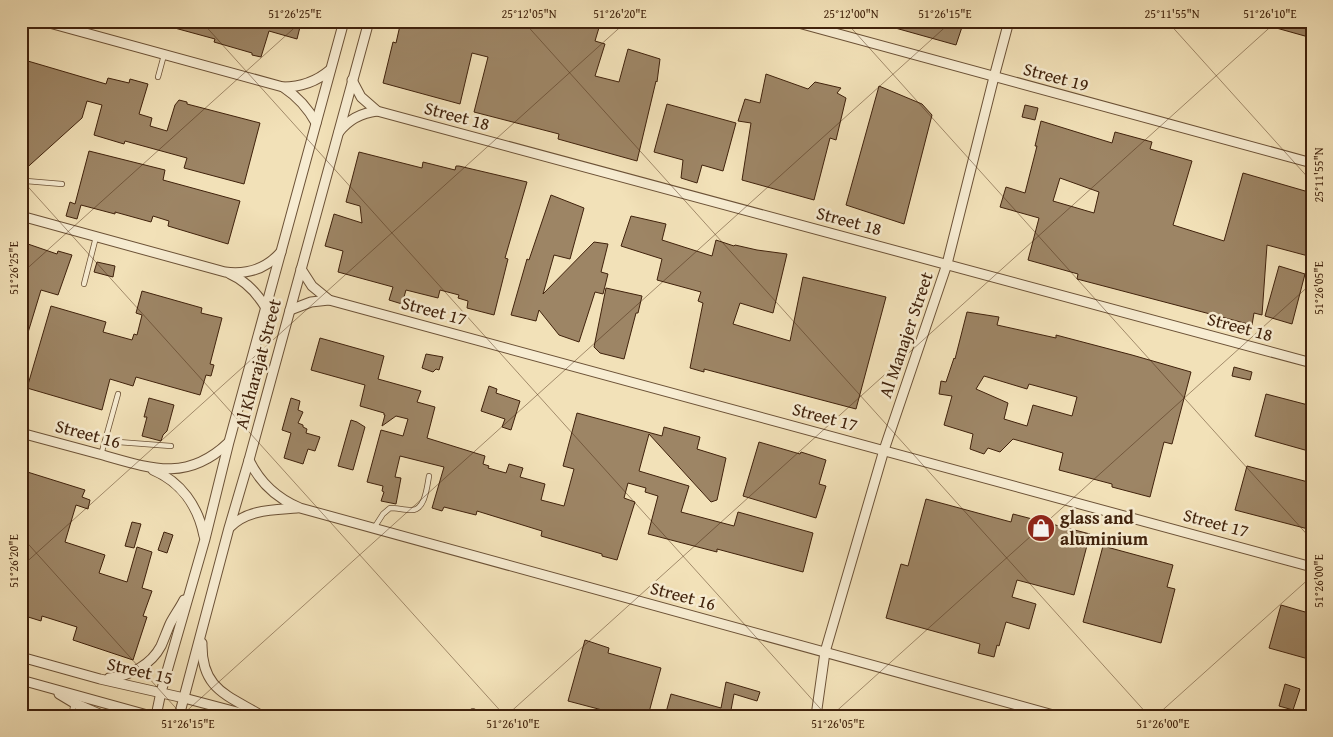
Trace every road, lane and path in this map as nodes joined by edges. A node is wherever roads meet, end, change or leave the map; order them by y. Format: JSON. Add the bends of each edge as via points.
{"nodes":[{"id":1,"x":42,"y":21,"type":"edge"},
{"id":2,"x":344,"y":21,"type":"edge"},
{"id":3,"x":369,"y":21,"type":"edge"},
{"id":4,"x":791,"y":21,"type":"edge"},
{"id":5,"x":1009,"y":21,"type":"edge"},
{"id":6,"x":164,"y":55,"type":"junction"},
{"id":7,"x":330,"y":70,"type":"junction"},
{"id":8,"x":158,"y":77,"type":"dead end"},
{"id":9,"x":994,"y":77,"type":"junction"},
{"id":10,"x":352,"y":80,"type":"junction"},
{"id":11,"x":283,"y":87,"type":"junction"},
{"id":12,"x":377,"y":111,"type":"junction"},
{"id":13,"x":316,"y":123,"type":"junction"},
{"id":14,"x":337,"y":135,"type":"junction"},
{"id":15,"x":1312,"y":163,"type":"edge"},
{"id":16,"x":62,"y":184,"type":"dead end"},
{"id":17,"x":21,"y":185,"type":"edge"},
{"id":18,"x":21,"y":218,"type":"edge"},
{"id":19,"x":96,"y":237,"type":"junction"},
{"id":20,"x":281,"y":252,"type":"junction"},
{"id":21,"x":946,"y":264,"type":"junction"},
{"id":22,"x":301,"y":269,"type":"junction"},
{"id":23,"x":225,"y":272,"type":"junction"},
{"id":24,"x":84,"y":284,"type":"dead end"},
{"id":25,"x":329,"y":300,"type":"junction"},
{"id":26,"x":266,"y":308,"type":"junction"},
{"id":27,"x":290,"y":310,"type":"junction"},
{"id":28,"x":1312,"y":363,"type":"edge"},
{"id":29,"x":118,"y":394,"type":"dead end"},
{"id":30,"x":21,"y":434,"type":"edge"},
{"id":31,"x":105,"y":441,"type":"junction"},
{"id":32,"x":228,"y":442,"type":"junction"},
{"id":33,"x":171,"y":446,"type":"dead end"},
{"id":34,"x":884,"y":450,"type":"junction"},
{"id":35,"x":101,"y":455,"type":"junction"},
{"id":36,"x":249,"y":460,"type":"junction"},
{"id":37,"x":146,"y":467,"type":"junction"},
{"id":38,"x":429,"y":476,"type":"dead end"},
{"id":39,"x":300,"y":508,"type":"junction"},
{"id":40,"x":229,"y":528,"type":"junction"},
{"id":41,"x":374,"y":528,"type":"junction"},
{"id":42,"x":205,"y":539,"type":"junction"},
{"id":43,"x":1312,"y":566,"type":"edge"},
{"id":44,"x":191,"y":589,"type":"junction"},
{"id":45,"x":202,"y":628,"type":"junction"},
{"id":46,"x":825,"y":652,"type":"junction"},
{"id":47,"x":21,"y":657,"type":"edge"},
{"id":48,"x":100,"y":679,"type":"junction"},
{"id":49,"x":21,"y":680,"type":"edge"},
{"id":50,"x":53,"y":689,"type":"junction"},
{"id":51,"x":161,"y":692,"type":"junction"},
{"id":52,"x":184,"y":698,"type":"junction"},
{"id":53,"x":74,"y":703,"type":"junction"},
{"id":54,"x":71,"y":716,"type":"edge"},
{"id":55,"x":104,"y":716,"type":"edge"},
{"id":56,"x":150,"y":716,"type":"edge"},
{"id":57,"x":156,"y":716,"type":"edge"},
{"id":58,"x":179,"y":716,"type":"edge"},
{"id":59,"x":252,"y":716,"type":"edge"},
{"id":60,"x":262,"y":716,"type":"edge"},
{"id":61,"x":816,"y":716,"type":"edge"},
{"id":62,"x":1057,"y":716,"type":"edge"}],
"edges":[{"from":1,"to":6,"type":"street"},
{"from":2,"to":7,"type":"street","name":"Al Kharajat Street"},
{"from":3,"to":10,"type":"street","name":"Al Kharajat Street"},
{"from":4,"to":9,"type":"street","name":"Street 19"},
{"from":5,"to":9,"type":"street","name":"Al Manajer Street"},
{"from":6,"to":8,"type":"lane"},
{"from":6,"to":11,"type":"street"},
{"from":7,"to":11,"type":"street","via":[[300,86]]},
{"from":7,"to":13,"type":"street","name":"Al Kharajat Street"},
{"from":9,"to":15,"type":"street","name":"Street 19"},
{"from":9,"to":21,"type":"street","name":"Al Manajer Street"},
{"from":10,"to":12,"type":"street","name":"Street 18","via":[[361,97]]},
{"from":10,"to":14,"type":"street","name":"Al Kharajat Street"},
{"from":11,"to":13,"type":"street","via":[[306,106]]},
{"from":12,"to":14,"type":"street","via":[[354,118]]},
{"from":12,"to":21,"type":"street","name":"Street 18"},
{"from":13,"to":20,"type":"street","name":"Al Kharajat Street"},
{"from":14,"to":22,"type":"street","name":"Al Kharajat Street"},
{"from":16,"to":17,"type":"lane","via":[[26,181]]},
{"from":18,"to":19,"type":"street"},
{"from":19,"to":23,"type":"street"},
{"from":19,"to":24,"type":"lane"},
{"from":20,"to":23,"type":"street","via":[[252,272]]},
{"from":20,"to":26,"type":"street","name":"Al Kharajat Street"},
{"from":21,"to":28,"type":"street","name":"Street 18"},
{"from":21,"to":34,"type":"street","name":"Al Manajer Street"},
{"from":22,"to":25,"type":"street","name":"Street 17","via":[[312,286]]},
{"from":22,"to":27,"type":"street","name":"Al Kharajat Street"},
{"from":23,"to":26,"type":"street","via":[[249,286]]},
{"from":25,"to":27,"type":"street","name":"Street 17","via":[[311,302]]},
{"from":25,"to":34,"type":"street","name":"Street 17"},
{"from":26,"to":32,"type":"street","name":"Al Kharajat Street"},
{"from":27,"to":36,"type":"street","name":"Al Kharajat Street"},
{"from":29,"to":31,"type":"lane"},
{"from":30,"to":35,"type":"street","name":"Street 16"},
{"from":31,"to":33,"type":"lane"},
{"from":31,"to":35,"type":"lane"},
{"from":32,"to":37,"type":"street","name":"Street 16","via":[[208,459],[184,468]]},
{"from":32,"to":42,"type":"street","name":"Al Kharajat Street"},
{"from":34,"to":43,"type":"street","name":"Street 17"},
{"from":34,"to":46,"type":"street","name":"Al Manajer Street"},
{"from":35,"to":37,"type":"street","name":"Street 16"},
{"from":36,"to":39,"type":"street","name":"Street 16","via":[[273,493]]},
{"from":36,"to":40,"type":"street","name":"Al Kharajat Street"},
{"from":37,"to":42,"type":"street","name":"Street 16","via":[[161,474],[186,494],[202,523]]},
{"from":38,"to":41,"type":"lane","via":[[424,500],[419,507],[413,511],[390,508]]},
{"from":39,"to":40,"type":"street","name":"Street 16","via":[[252,513]]},
{"from":39,"to":41,"type":"street","name":"Street 16"},
{"from":40,"to":45,"type":"street","name":"Al Kharajat Street"},
{"from":41,"to":46,"type":"street","name":"Street 16"},
{"from":42,"to":44,"type":"street","name":"Al Kharajat Street"},
{"from":44,"to":48,"type":"street","via":[[160,647],[147,662],[129,674]]},
{"from":44,"to":51,"type":"street","name":"Al Kharajat Street"},
{"from":45,"to":52,"type":"street","name":"Al Kharajat Street"},
{"from":45,"to":60,"type":"street","via":[[204,669],[209,679],[227,695]]},
{"from":46,"to":61,"type":"street","name":"Al Manajer Street"},
{"from":46,"to":62,"type":"street","name":"Street 16"},
{"from":47,"to":48,"type":"street","name":"Street 15"},
{"from":48,"to":51,"type":"street","name":"Street 15"},
{"from":49,"to":50,"type":"street"},
{"from":50,"to":53,"type":"street"},
{"from":50,"to":56,"type":"street"},
{"from":51,"to":52,"type":"street","name":"Street 15"},
{"from":51,"to":57,"type":"street","name":"Al Kharajat Street"},
{"from":52,"to":58,"type":"street","name":"Al Kharajat Street"},
{"from":52,"to":59,"type":"street","name":"Street 15"},
{"from":53,"to":54,"type":"lane"},
{"from":53,"to":55,"type":"street"}]}
